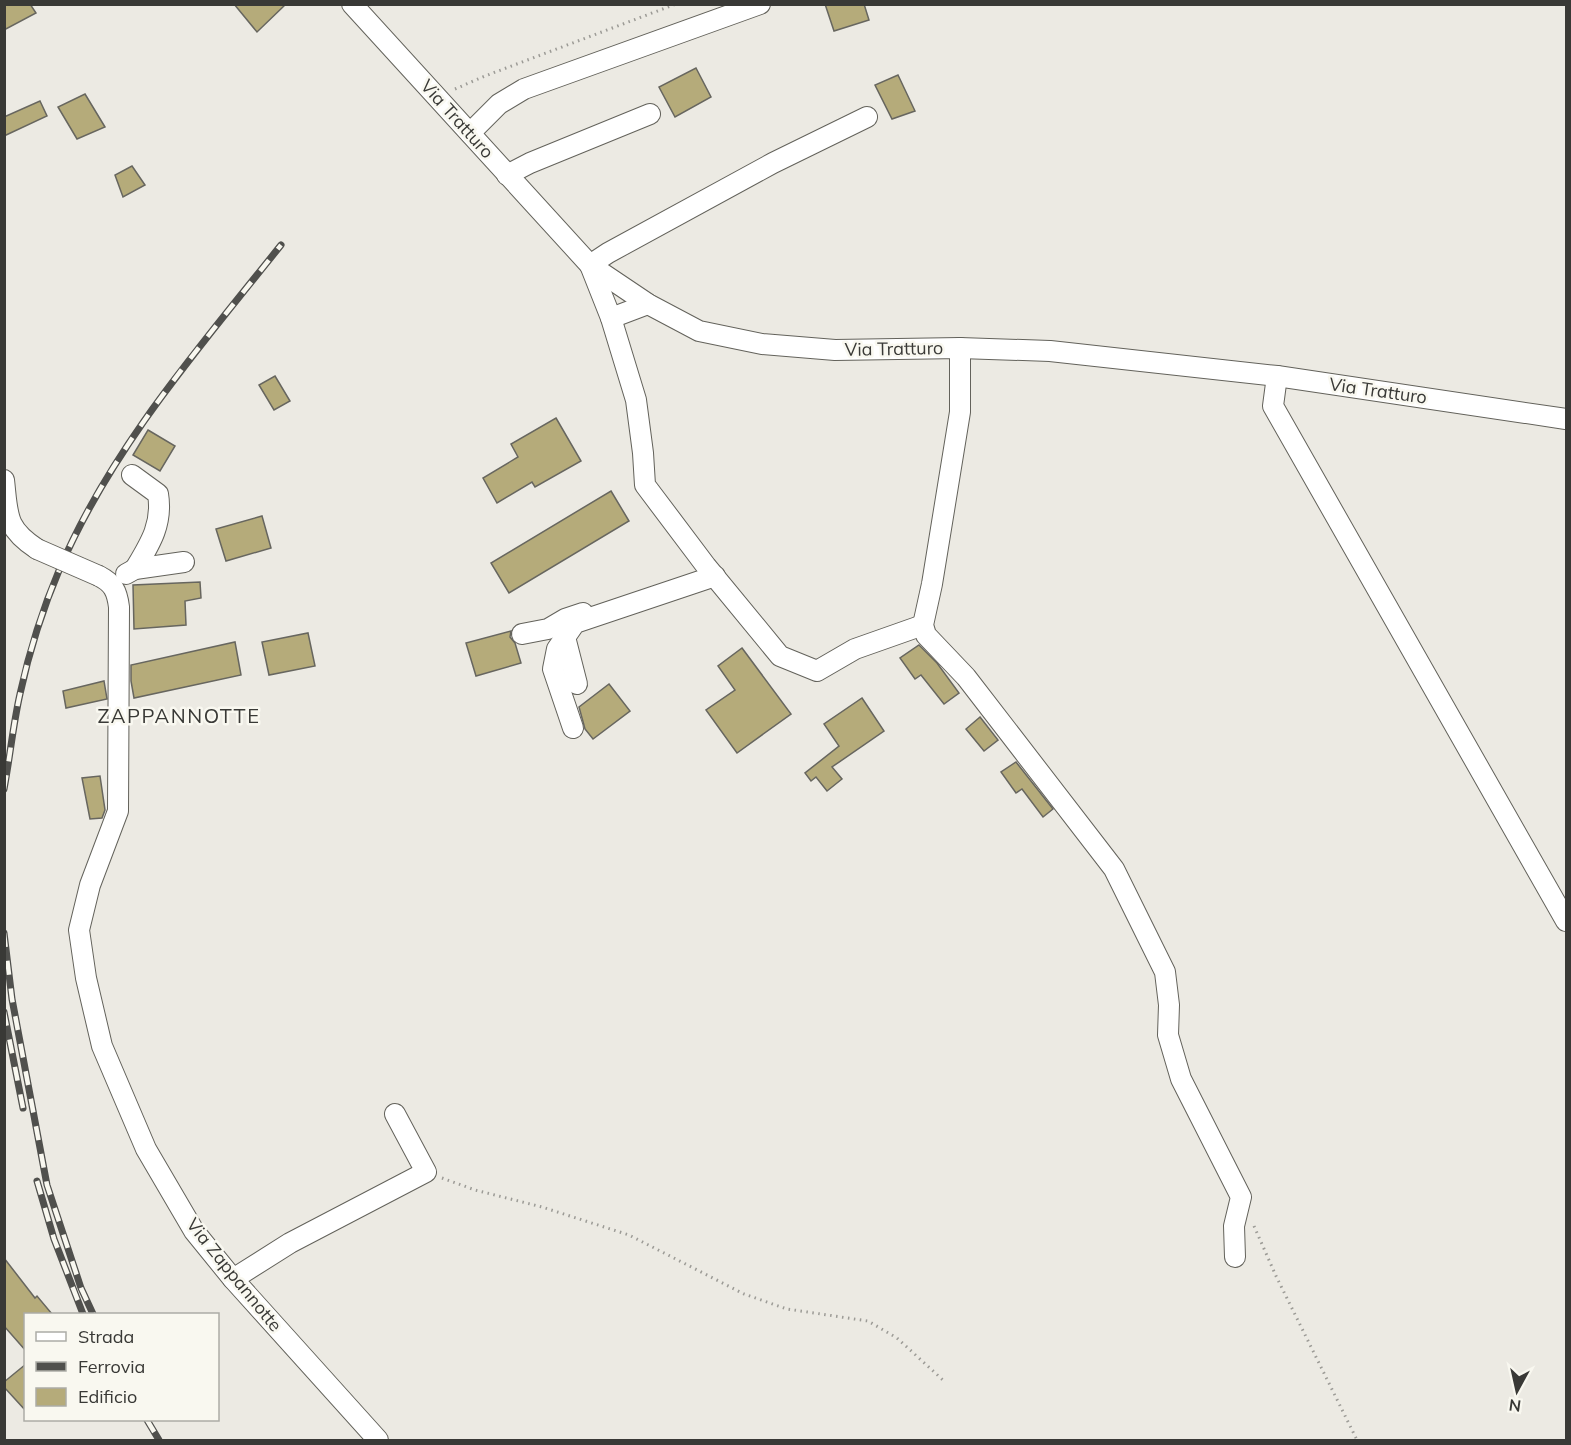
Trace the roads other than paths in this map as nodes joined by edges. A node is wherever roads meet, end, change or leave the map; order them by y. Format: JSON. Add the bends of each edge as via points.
{"nodes":[{"id":1,"x":352,"y":4,"type":"edge"},
{"id":2,"x":760,"y":4,"type":"edge"},
{"id":3,"x":650,"y":114,"type":"dead end"},
{"id":4,"x":867,"y":117,"type":"dead end"},
{"id":5,"x":470,"y":133,"type":"junction"},
{"id":6,"x":507,"y":175,"type":"junction"},
{"id":7,"x":590,"y":265,"type":"junction"},
{"id":8,"x":648,"y":304,"type":"junction"},
{"id":9,"x":611,"y":318,"type":"junction"},
{"id":10,"x":960,"y":348,"type":"junction"},
{"id":11,"x":1276,"y":376,"type":"junction"},
{"id":12,"x":1566,"y":419,"type":"edge"},
{"id":13,"x":132,"y":475,"type":"dead end"},
{"id":14,"x":4,"y":480,"type":"edge"},
{"id":15,"x":184,"y":562,"type":"dead end"},
{"id":16,"x":135,"y":569,"type":"junction"},
{"id":17,"x":710,"y":571,"type":"junction"},
{"id":18,"x":105,"y":579,"type":"junction"},
{"id":19,"x":923,"y":625,"type":"junction"},
{"id":20,"x":522,"y":634,"type":"dead end"},
{"id":21,"x":565,"y":637,"type":"junction"},
{"id":22,"x":577,"y":684,"type":"dead end"},
{"id":23,"x":573,"y":728,"type":"dead end"},
{"id":24,"x":1566,"y":921,"type":"edge"},
{"id":25,"x":395,"y":1114,"type":"dead end"},
{"id":26,"x":1235,"y":1257,"type":"dead end"},
{"id":27,"x":233,"y":1279,"type":"junction"},
{"id":28,"x":378,"y":1440,"type":"edge"}],
"edges":[{"from":1,"to":5,"type":"street","name":"Via Tratturo"},
{"from":2,"to":5,"type":"street","via":[[524,89],[499,104]]},
{"from":3,"to":6,"type":"street"},
{"from":4,"to":7,"type":"street"},
{"from":5,"to":6,"type":"street","name":"Via Tratturo"},
{"from":6,"to":7,"type":"street","name":"Via Tratturo"},
{"from":7,"to":8,"type":"street","name":"Via Tratturo"},
{"from":7,"to":9,"type":"street"},
{"from":8,"to":9,"type":"street"},
{"from":8,"to":10,"type":"street","name":"Via Tratturo","via":[[699,331],[762,344],[835,350]]},
{"from":9,"to":17,"type":"street","via":[[636,400],[645,485]]},
{"from":10,"to":11,"type":"street","name":"Via Tratturo","via":[[1050,351]]},
{"from":10,"to":19,"type":"street","via":[[960,412]]},
{"from":11,"to":12,"type":"street","name":"Via Tratturo"},
{"from":11,"to":24,"type":"street","via":[[1273,406]]},
{"from":13,"to":16,"type":"street","via":[[158,494],[160,509],[153,537]]},
{"from":14,"to":18,"type":"street","bridge":true,"via":[[8,514],[21,538]]},
{"from":15,"to":16,"type":"street"},
{"from":16,"to":18,"type":"street"},
{"from":17,"to":19,"type":"street","via":[[780,656],[818,671],[855,649]]},
{"from":17,"to":20,"type":"street","via":[[565,619],[548,629]]},
{"from":17,"to":21,"type":"street","via":[[575,623]]},
{"from":18,"to":27,"type":"street","name":"Via Zappannotte","via":[[118,594],[119,607],[118,811],[90,885],[79,930],[86,978],[102,1046],[146,1149],[194,1231]]},
{"from":19,"to":26,"type":"street","via":[[926,635],[966,677],[1113,869],[1143,927],[1165,972],[1168,1035],[1181,1079],[1241,1197],[1234,1226]]},
{"from":21,"to":22,"type":"street"},
{"from":21,"to":23,"type":"street","via":[[557,649],[553,669]]},
{"from":25,"to":27,"type":"street","via":[[426,1172],[290,1243]]},
{"from":27,"to":28,"type":"street","name":"Via Zappannotte"}]}
